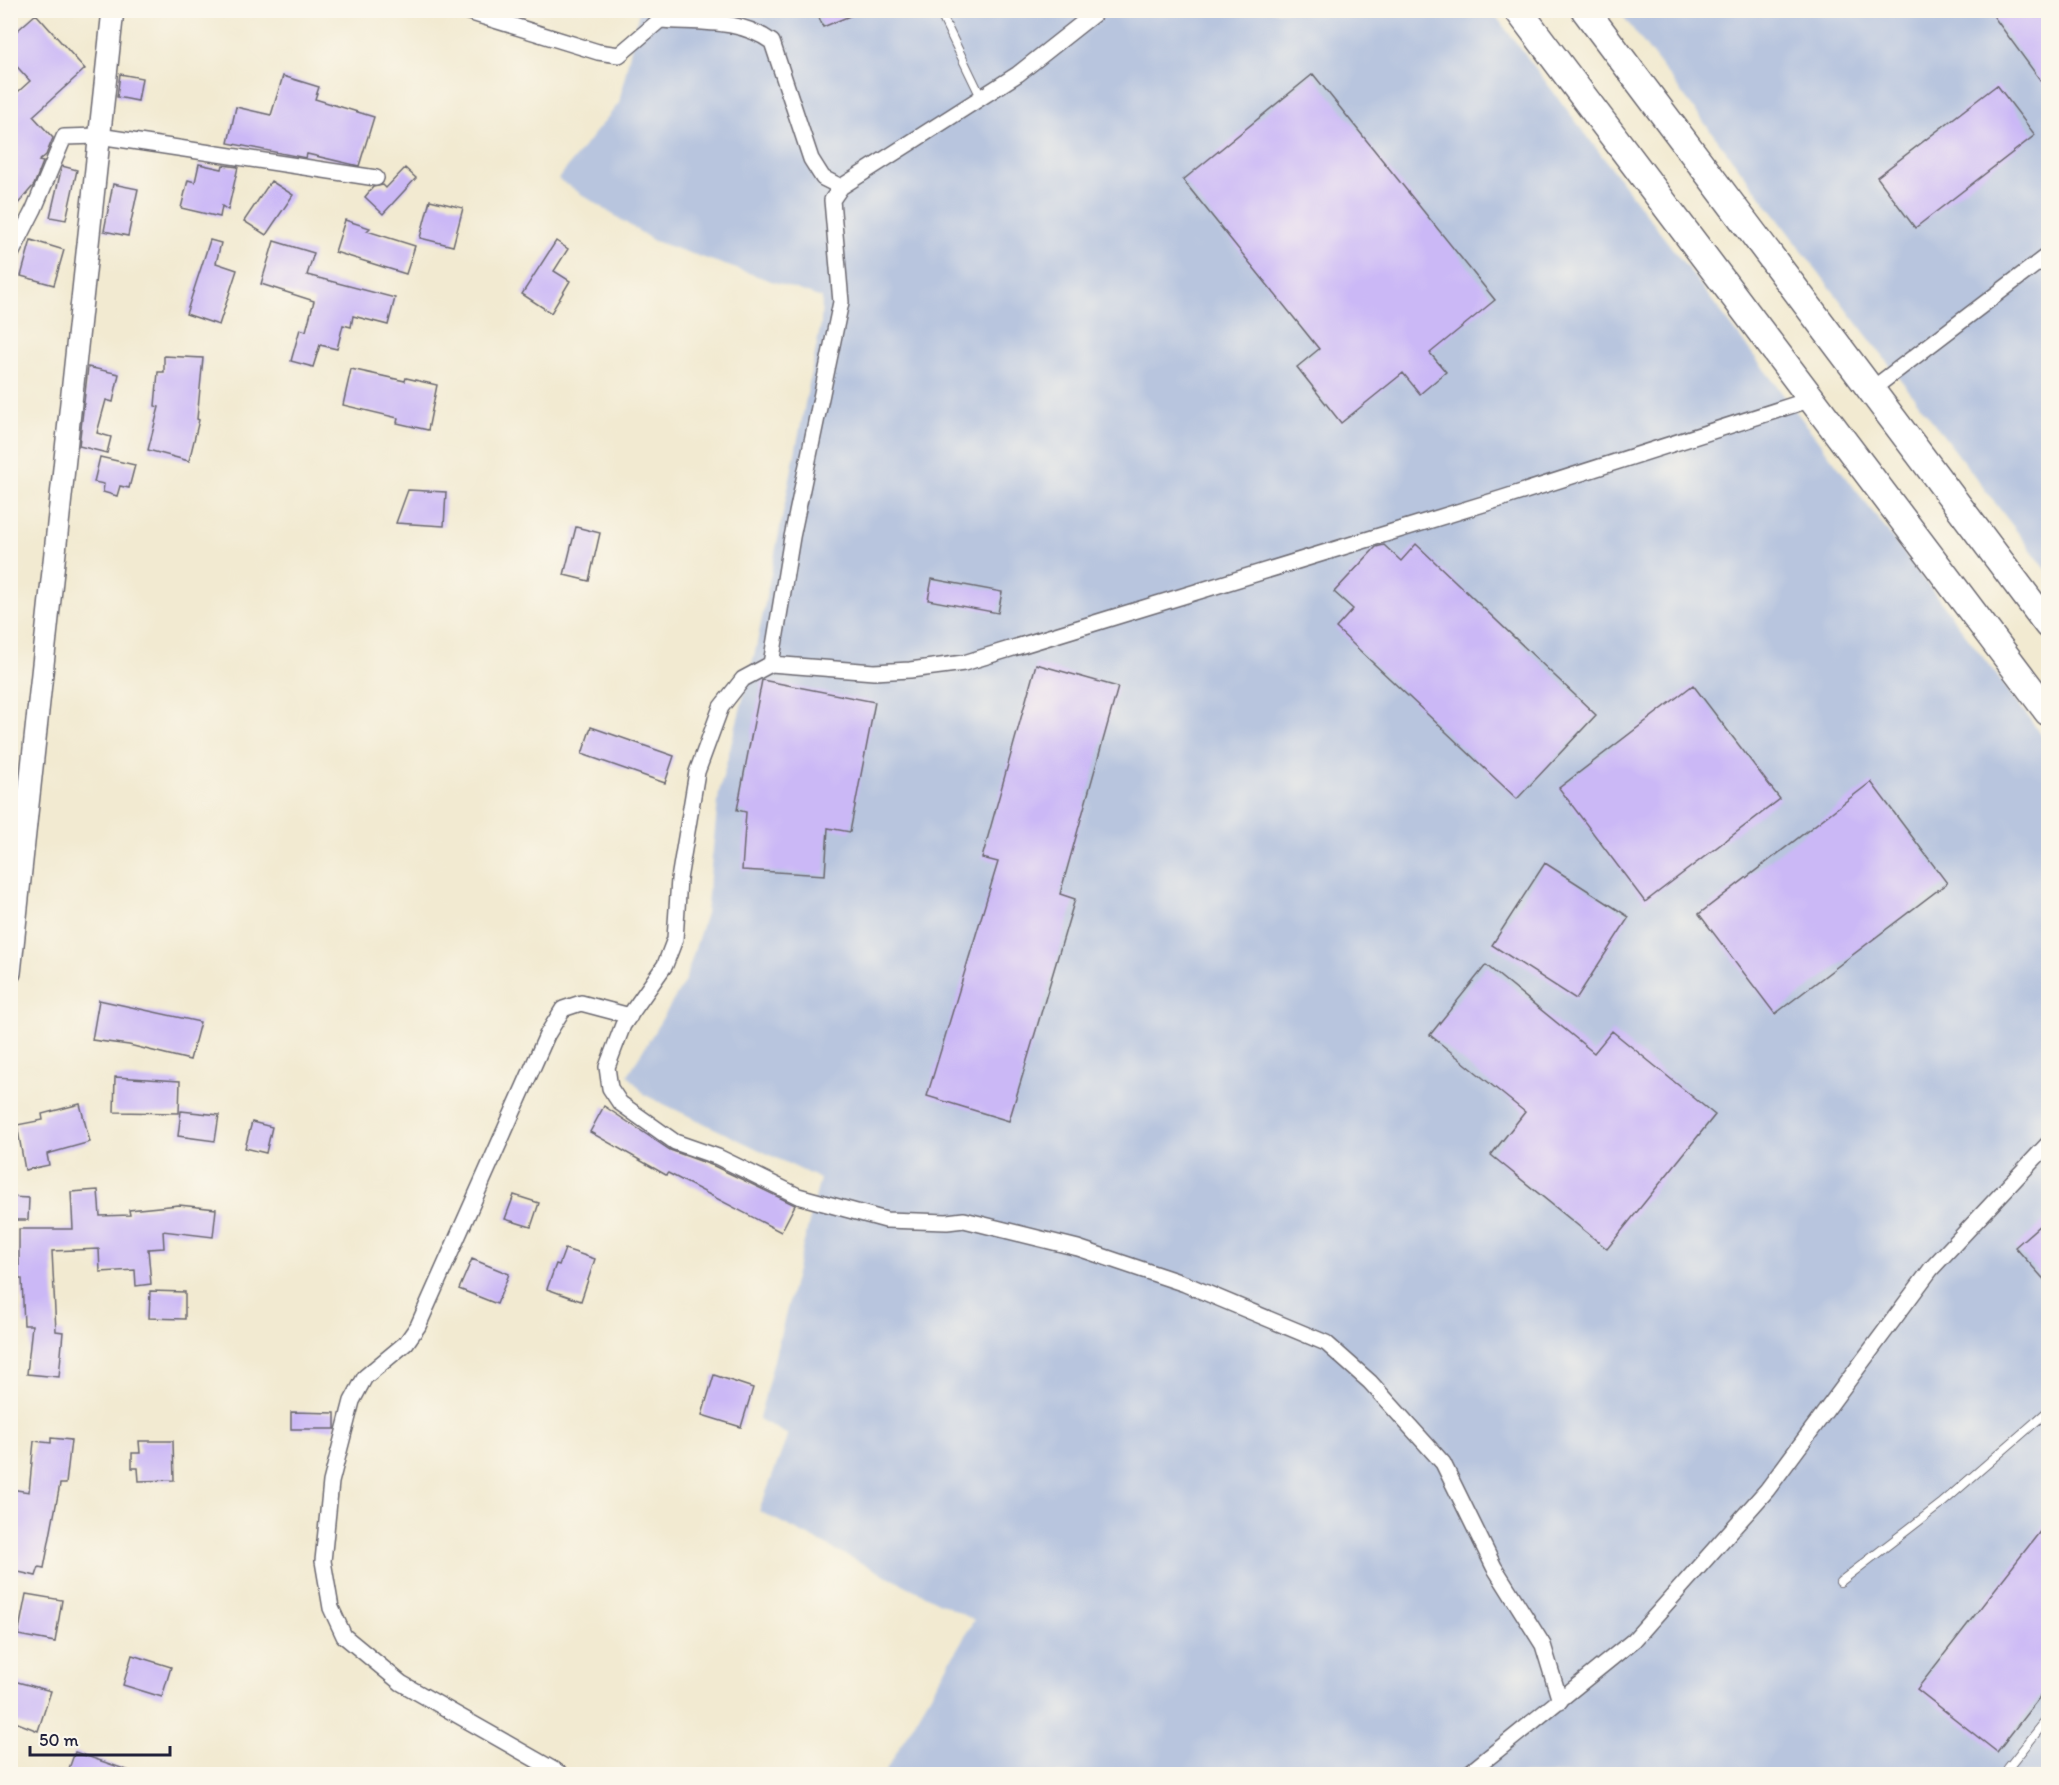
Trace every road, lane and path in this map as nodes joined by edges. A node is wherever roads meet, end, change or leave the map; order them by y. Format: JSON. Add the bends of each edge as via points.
{"nodes":[{"id":1,"x":113,"y":10,"type":"edge"},
{"id":2,"x":462,"y":10,"type":"edge"},
{"id":3,"x":939,"y":10,"type":"edge"},
{"id":4,"x":1098,"y":10,"type":"edge"},
{"id":5,"x":1518,"y":10,"type":"edge"},
{"id":6,"x":1585,"y":10,"type":"edge"},
{"id":7,"x":981,"y":97,"type":"junction"},
{"id":8,"x":99,"y":136,"type":"junction"},
{"id":9,"x":376,"y":178,"type":"dead end"},
{"id":10,"x":841,"y":187,"type":"junction"},
{"id":11,"x":2049,"y":255,"type":"edge"},
{"id":12,"x":10,"y":256,"type":"edge"},
{"id":13,"x":1871,"y":390,"type":"junction"},
{"id":14,"x":1812,"y":399,"type":"junction"},
{"id":15,"x":2049,"y":625,"type":"edge"},
{"id":16,"x":771,"y":664,"type":"junction"},
{"id":17,"x":2049,"y":712,"type":"edge"},
{"id":18,"x":10,"y":973,"type":"edge"},
{"id":19,"x":630,"y":1016,"type":"junction"},
{"id":20,"x":2049,"y":1144,"type":"edge"},
{"id":21,"x":2049,"y":1411,"type":"edge"},
{"id":22,"x":1840,"y":1582,"type":"dead end"},
{"id":23,"x":1560,"y":1701,"type":"junction"},
{"id":24,"x":2049,"y":1718,"type":"edge"},
{"id":25,"x":2008,"y":1768,"type":"dead end"},
{"id":26,"x":561,"y":1774,"type":"edge"},
{"id":27,"x":1468,"y":1774,"type":"edge"}],
"edges":[{"from":1,"to":8,"type":"street"},
{"from":2,"to":10,"type":"street","via":[[619,55],[660,20],[756,30],[772,42],[811,159],[823,178]]},
{"from":3,"to":7,"type":"lane"},
{"from":4,"to":7,"type":"street","via":[[1018,74]]},
{"from":5,"to":14,"type":"highway"},
{"from":6,"to":13,"type":"highway"},
{"from":7,"to":10,"type":"street"},
{"from":8,"to":9,"type":"street"},
{"from":8,"to":12,"type":"street","via":[[64,136]]},
{"from":8,"to":18,"type":"street"},
{"from":10,"to":16,"type":"street","via":[[832,200],[841,302],[792,537]]},
{"from":11,"to":13,"type":"street"},
{"from":13,"to":15,"type":"highway"},
{"from":14,"to":16,"type":"street","via":[[964,663],[874,672]]},
{"from":14,"to":17,"type":"highway"},
{"from":16,"to":19,"type":"street","via":[[743,679],[721,707],[697,772],[679,879],[675,939],[666,965]]},
{"from":19,"to":23,"type":"street","via":[[607,1066],[610,1088],[620,1103],[675,1142],[718,1157],[798,1196],[847,1210],[886,1220],[964,1220],[1078,1248],[1185,1284],[1326,1343],[1370,1382],[1443,1463],[1494,1567],[1543,1645]]},
{"from":19,"to":26,"type":"street","via":[[581,1004],[563,1009],[547,1035],[418,1326],[406,1342],[365,1377],[352,1401],[331,1482],[324,1561],[331,1608],[344,1636],[401,1683]]},
{"from":20,"to":23,"type":"street","via":[[1931,1269],[1767,1490],[1634,1640]]},
{"from":21,"to":22,"type":"lane","via":[[1941,1504]]},
{"from":23,"to":27,"type":"street"},
{"from":24,"to":25,"type":"lane"}]}
